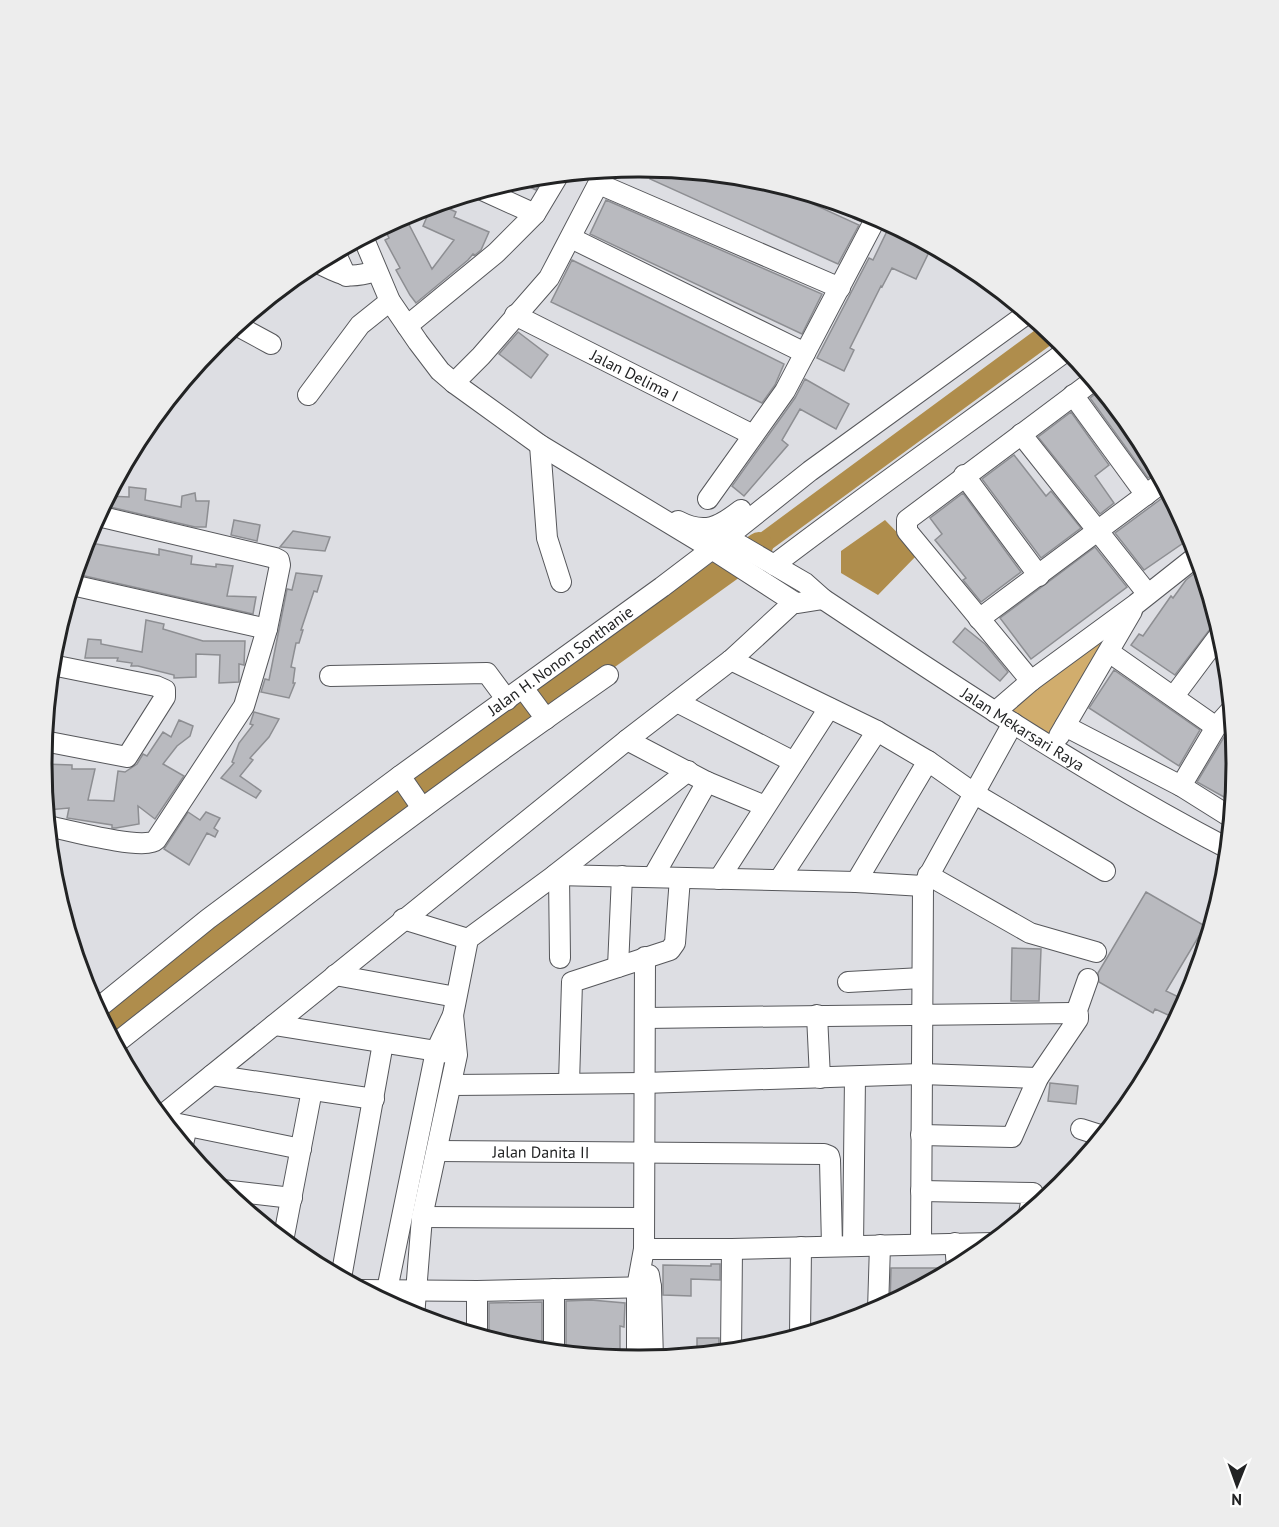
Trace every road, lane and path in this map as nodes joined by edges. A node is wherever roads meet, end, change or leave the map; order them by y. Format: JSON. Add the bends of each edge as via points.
{"nodes":[{"id":1,"x":602,"y":178,"type":"edge"},
{"id":2,"x":604,"y":178,"type":"edge"},
{"id":3,"x":553,"y":184,"type":"edge"},
{"id":4,"x":494,"y":196,"type":"edge"},
{"id":5,"x":535,"y":214,"type":"junction"},
{"id":6,"x":873,"y":225,"type":"edge"},
{"id":7,"x":571,"y":238,"type":"junction"},
{"id":8,"x":366,"y":244,"type":"edge"},
{"id":9,"x":338,"y":260,"type":"edge"},
{"id":10,"x":326,"y":267,"type":"edge"},
{"id":11,"x":376,"y":271,"type":"junction"},
{"id":12,"x":346,"y":276,"type":"junction"},
{"id":13,"x":840,"y":288,"type":"junction"},
{"id":14,"x":390,"y":301,"type":"junction"},
{"id":15,"x":515,"y":315,"type":"junction"},
{"id":16,"x":1022,"y":318,"type":"edge"},
{"id":17,"x":244,"y":330,"type":"edge"},
{"id":18,"x":412,"y":334,"type":"junction"},
{"id":19,"x":271,"y":344,"type":"dead end"},
{"id":20,"x":806,"y":353,"type":"junction"},
{"id":21,"x":1061,"y":355,"type":"edge"},
{"id":22,"x":447,"y":377,"type":"junction"},
{"id":23,"x":1088,"y":384,"type":"edge"},
{"id":24,"x":308,"y":395,"type":"dead end"},
{"id":25,"x":1073,"y":395,"type":"junction"},
{"id":26,"x":1021,"y":434,"type":"junction"},
{"id":27,"x":753,"y":435,"type":"junction"},
{"id":28,"x":540,"y":445,"type":"junction"},
{"id":29,"x":810,"y":471,"type":"junction"},
{"id":30,"x":964,"y":475,"type":"junction"},
{"id":31,"x":1157,"y":487,"type":"edge"},
{"id":32,"x":1146,"y":495,"type":"junction"},
{"id":33,"x":708,"y":500,"type":"dead end"},
{"id":34,"x":653,"y":514,"type":"junction"},
{"id":35,"x":107,"y":518,"type":"edge"},
{"id":36,"x":1098,"y":531,"type":"junction"},
{"id":37,"x":723,"y":546,"type":"junction"},
{"id":38,"x":1190,"y":561,"type":"edge"},
{"id":39,"x":775,"y":566,"type":"junction"},
{"id":40,"x":1039,"y":576,"type":"junction"},
{"id":41,"x":561,"y":582,"type":"dead end"},
{"id":42,"x":80,"y":587,"type":"edge"},
{"id":43,"x":823,"y":599,"type":"junction"},
{"id":44,"x":1142,"y":599,"type":"junction"},
{"id":45,"x":791,"y":600,"type":"junction"},
{"id":46,"x":979,"y":620,"type":"junction"},
{"id":47,"x":267,"y":629,"type":"junction"},
{"id":48,"x":1214,"y":643,"type":"edge"},
{"id":49,"x":1109,"y":652,"type":"junction"},
{"id":50,"x":731,"y":660,"type":"junction"},
{"id":51,"x":61,"y":667,"type":"edge"},
{"id":52,"x":608,"y":675,"type":"dead end"},
{"id":53,"x":330,"y":676,"type":"dead end"},
{"id":54,"x":1031,"y":681,"type":"junction"},
{"id":55,"x":520,"y":695,"type":"junction"},
{"id":56,"x":1174,"y":696,"type":"junction"},
{"id":57,"x":677,"y":702,"type":"junction"},
{"id":58,"x":829,"y":708,"type":"junction"},
{"id":59,"x":994,"y":712,"type":"junction"},
{"id":60,"x":544,"y":717,"type":"junction"},
{"id":61,"x":1224,"y":718,"type":"edge"},
{"id":62,"x":1013,"y":723,"type":"junction"},
{"id":63,"x":1065,"y":726,"type":"junction"},
{"id":64,"x":1216,"y":727,"type":"junction"},
{"id":65,"x":877,"y":732,"type":"junction"},
{"id":66,"x":627,"y":740,"type":"junction"},
{"id":67,"x":53,"y":743,"type":"edge"},
{"id":68,"x":1052,"y":748,"type":"junction"},
{"id":69,"x":928,"y":760,"type":"junction"},
{"id":70,"x":794,"y":762,"type":"junction"},
{"id":71,"x":688,"y":771,"type":"junction"},
{"id":72,"x":403,"y":780,"type":"junction"},
{"id":73,"x":707,"y":782,"type":"junction"},
{"id":74,"x":1181,"y":786,"type":"junction"},
{"id":75,"x":975,"y":794,"type":"junction"},
{"id":76,"x":421,"y":806,"type":"junction"},
{"id":77,"x":765,"y":806,"type":"junction"},
{"id":78,"x":1224,"y":813,"type":"edge"},
{"id":79,"x":57,"y":828,"type":"edge"},
{"id":80,"x":1220,"y":845,"type":"edge"},
{"id":81,"x":1105,"y":871,"type":"dead end"},
{"id":82,"x":557,"y":875,"type":"junction"},
{"id":83,"x":622,"y":876,"type":"junction"},
{"id":84,"x":654,"y":877,"type":"junction"},
{"id":85,"x":680,"y":878,"type":"junction"},
{"id":86,"x":719,"y":879,"type":"junction"},
{"id":87,"x":779,"y":880,"type":"junction"},
{"id":88,"x":925,"y":880,"type":"junction"},
{"id":89,"x":856,"y":882,"type":"junction"},
{"id":90,"x":403,"y":919,"type":"junction"},
{"id":91,"x":468,"y":939,"type":"junction"},
{"id":92,"x":1096,"y":952,"type":"dead end"},
{"id":93,"x":645,"y":957,"type":"junction"},
{"id":94,"x":560,"y":958,"type":"dead end"},
{"id":95,"x":618,"y":967,"type":"junction"},
{"id":96,"x":335,"y":975,"type":"junction"},
{"id":97,"x":922,"y":978,"type":"junction"},
{"id":98,"x":1088,"y":980,"type":"dead end"},
{"id":99,"x":848,"y":982,"type":"dead end"},
{"id":100,"x":104,"y":1003,"type":"edge"},
{"id":101,"x":455,"y":1006,"type":"junction"},
{"id":102,"x":1076,"y":1013,"type":"junction"},
{"id":103,"x":922,"y":1014,"type":"junction"},
{"id":104,"x":817,"y":1015,"type":"junction"},
{"id":105,"x":645,"y":1018,"type":"junction"},
{"id":106,"x":274,"y":1025,"type":"junction"},
{"id":107,"x":121,"y":1039,"type":"edge"},
{"id":108,"x":383,"y":1043,"type":"junction"},
{"id":109,"x":436,"y":1051,"type":"junction"},
{"id":110,"x":457,"y":1055,"type":"junction"},
{"id":111,"x":921,"y":1074,"type":"junction"},
{"id":112,"x":212,"y":1075,"type":"junction"},
{"id":113,"x":855,"y":1077,"type":"junction"},
{"id":114,"x":820,"y":1078,"type":"junction"},
{"id":115,"x":1038,"y":1078,"type":"junction"},
{"id":116,"x":569,"y":1083,"type":"junction"},
{"id":117,"x":644,"y":1083,"type":"junction"},
{"id":118,"x":452,"y":1085,"type":"junction"},
{"id":119,"x":312,"y":1090,"type":"junction"},
{"id":120,"x":374,"y":1099,"type":"junction"},
{"id":121,"x":167,"y":1111,"type":"edge"},
{"id":122,"x":1081,"y":1129,"type":"dead end"},
{"id":123,"x":1095,"y":1133,"type":"edge"},
{"id":124,"x":921,"y":1134,"type":"junction"},
{"id":125,"x":185,"y":1135,"type":"edge"},
{"id":126,"x":301,"y":1149,"type":"junction"},
{"id":127,"x":436,"y":1151,"type":"junction"},
{"id":128,"x":644,"y":1152,"type":"junction"},
{"id":129,"x":921,"y":1191,"type":"junction"},
{"id":130,"x":241,"y":1195,"type":"edge"},
{"id":131,"x":292,"y":1198,"type":"junction"},
{"id":132,"x":1032,"y":1200,"type":"edge"},
{"id":133,"x":423,"y":1217,"type":"junction"},
{"id":134,"x":644,"y":1218,"type":"junction"},
{"id":135,"x":286,"y":1232,"type":"edge"},
{"id":136,"x":956,"y":1243,"type":"junction"},
{"id":137,"x":978,"y":1243,"type":"edge"},
{"id":138,"x":921,"y":1244,"type":"junction"},
{"id":139,"x":880,"y":1245,"type":"junction"},
{"id":140,"x":832,"y":1246,"type":"junction"},
{"id":141,"x":853,"y":1246,"type":"junction"},
{"id":142,"x":801,"y":1247,"type":"junction"},
{"id":143,"x":644,"y":1249,"type":"junction"},
{"id":144,"x":732,"y":1249,"type":"junction"},
{"id":145,"x":957,"y":1258,"type":"edge"},
{"id":146,"x":342,"y":1270,"type":"edge"},
{"id":147,"x":644,"y":1287,"type":"junction"},
{"id":148,"x":554,"y":1289,"type":"junction"},
{"id":149,"x":380,"y":1290,"type":"edge"},
{"id":150,"x":387,"y":1290,"type":"junction"},
{"id":151,"x":416,"y":1290,"type":"junction"},
{"id":152,"x":477,"y":1291,"type":"junction"},
{"id":153,"x":878,"y":1299,"type":"edge"},
{"id":154,"x":415,"y":1306,"type":"edge"},
{"id":155,"x":477,"y":1327,"type":"edge"},
{"id":156,"x":800,"y":1327,"type":"edge"},
{"id":157,"x":732,"y":1342,"type":"edge"},
{"id":158,"x":554,"y":1344,"type":"edge"},
{"id":159,"x":638,"y":1350,"type":"edge"},
{"id":160,"x":652,"y":1350,"type":"edge"}],
"edges":[{"from":1,"to":7,"type":"street"},
{"from":2,"to":13,"type":"street"},
{"from":3,"to":5,"type":"street"},
{"from":4,"to":5,"type":"street"},
{"from":5,"to":18,"type":"street"},
{"from":6,"to":13,"type":"street"},
{"from":7,"to":15,"type":"street","via":[[549,278]]},
{"from":7,"to":20,"type":"street"},
{"from":8,"to":11,"type":"street"},
{"from":9,"to":12,"type":"street"},
{"from":10,"to":12,"type":"street"},
{"from":11,"to":12,"type":"street"},
{"from":11,"to":14,"type":"street"},
{"from":13,"to":20,"type":"street"},
{"from":14,"to":18,"type":"street"},
{"from":14,"to":24,"type":"street","via":[[360,325]]},
{"from":15,"to":22,"type":"street","via":[[481,356]]},
{"from":15,"to":27,"type":"street","name":"Jalan Delima I"},
{"from":16,"to":29,"type":"street","name":"Jalan H. Nonon Sonthanie"},
{"from":17,"to":19,"type":"street"},
{"from":18,"to":22,"type":"street"},
{"from":20,"to":27,"type":"street","via":[[785,392]]},
{"from":21,"to":39,"type":"street","via":[[859,500]]},
{"from":22,"to":28,"type":"street"},
{"from":23,"to":25,"type":"street"},
{"from":25,"to":26,"type":"street"},
{"from":25,"to":32,"type":"street"},
{"from":26,"to":30,"type":"street"},
{"from":26,"to":36,"type":"street"},
{"from":27,"to":33,"type":"street"},
{"from":28,"to":34,"type":"street"},
{"from":28,"to":41,"type":"street","via":[[547,538]]},
{"from":29,"to":34,"type":"street","via":[[770,489],[722,524],[691,528],[667,515]]},
{"from":29,"to":37,"type":"street","name":"Jalan H. Nonon Sonthanie"},
{"from":30,"to":40,"type":"street"},
{"from":30,"to":46,"type":"street","via":[[907,520],[906,526]]},
{"from":31,"to":32,"type":"street"},
{"from":32,"to":36,"type":"street"},
{"from":34,"to":37,"type":"street"},
{"from":35,"to":47,"type":"street","via":[[279,560]]},
{"from":36,"to":40,"type":"street"},
{"from":36,"to":44,"type":"street"},
{"from":37,"to":39,"type":"street","name":"Jalan Mekarsari Raya"},
{"from":37,"to":45,"type":"street"},
{"from":37,"to":55,"type":"street","name":"Jalan H. Nonon Sonthanie"},
{"from":38,"to":44,"type":"street"},
{"from":39,"to":43,"type":"street","name":"Jalan Mekarsari Raya"},
{"from":40,"to":46,"type":"street"},
{"from":42,"to":47,"type":"street"},
{"from":43,"to":45,"type":"street","via":[[798,603]]},
{"from":43,"to":59,"type":"street","name":"Jalan Mekarsari Raya"},
{"from":44,"to":49,"type":"street"},
{"from":44,"to":54,"type":"street"},
{"from":45,"to":50,"type":"street"},
{"from":46,"to":54,"type":"street"},
{"from":47,"to":79,"type":"street","via":[[244,706],[153,843],[123,842]]},
{"from":48,"to":56,"type":"street"},
{"from":49,"to":56,"type":"street"},
{"from":49,"to":63,"type":"street"},
{"from":50,"to":57,"type":"street"},
{"from":50,"to":58,"type":"street"},
{"from":51,"to":67,"type":"street","via":[[156,686],[165,690],[165,697],[127,757]]},
{"from":52,"to":60,"type":"street"},
{"from":53,"to":55,"type":"street","via":[[487,673]]},
{"from":54,"to":59,"type":"street"},
{"from":55,"to":60,"type":"street"},
{"from":55,"to":72,"type":"street","name":"Jalan H. Nonon Sonthanie"},
{"from":56,"to":64,"type":"street"},
{"from":57,"to":66,"type":"street"},
{"from":57,"to":70,"type":"street"},
{"from":58,"to":65,"type":"street"},
{"from":58,"to":70,"type":"street"},
{"from":59,"to":62,"type":"street","name":"Jalan Mekarsari Raya"},
{"from":60,"to":76,"type":"street"},
{"from":61,"to":64,"type":"street"},
{"from":62,"to":68,"type":"street","name":"Jalan Mekarsari Raya"},
{"from":62,"to":75,"type":"street"},
{"from":63,"to":68,"type":"street"},
{"from":63,"to":74,"type":"street"},
{"from":64,"to":74,"type":"street"},
{"from":65,"to":69,"type":"street"},
{"from":65,"to":87,"type":"street"},
{"from":66,"to":71,"type":"street"},
{"from":66,"to":90,"type":"street"},
{"from":68,"to":80,"type":"street","name":"Jalan Mekarsari Raya"},
{"from":69,"to":75,"type":"street"},
{"from":69,"to":89,"type":"street"},
{"from":70,"to":77,"type":"street"},
{"from":71,"to":73,"type":"street"},
{"from":71,"to":82,"type":"street"},
{"from":72,"to":76,"type":"street"},
{"from":72,"to":100,"type":"street","name":"Jalan H. Nonon Sonthanie","via":[[207,919]]},
{"from":73,"to":77,"type":"street"},
{"from":73,"to":84,"type":"street"},
{"from":74,"to":78,"type":"street"},
{"from":75,"to":81,"type":"street"},
{"from":75,"to":88,"type":"street"},
{"from":76,"to":107,"type":"street"},
{"from":77,"to":86,"type":"street"},
{"from":82,"to":83,"type":"street"},
{"from":82,"to":91,"type":"street"},
{"from":82,"to":94,"type":"street"},
{"from":83,"to":84,"type":"street"},
{"from":83,"to":95,"type":"street"},
{"from":84,"to":85,"type":"street"},
{"from":85,"to":86,"type":"street"},
{"from":85,"to":93,"type":"street","via":[[675,943],[670,950]]},
{"from":86,"to":87,"type":"street"},
{"from":87,"to":89,"type":"street"},
{"from":88,"to":89,"type":"street"},
{"from":88,"to":92,"type":"street","via":[[1030,933]]},
{"from":88,"to":97,"type":"street"},
{"from":90,"to":91,"type":"street"},
{"from":90,"to":96,"type":"street"},
{"from":91,"to":101,"type":"street"},
{"from":93,"to":95,"type":"street"},
{"from":93,"to":105,"type":"street"},
{"from":95,"to":116,"type":"street","via":[[572,982]]},
{"from":96,"to":101,"type":"street"},
{"from":96,"to":106,"type":"street"},
{"from":97,"to":99,"type":"street"},
{"from":97,"to":103,"type":"street"},
{"from":98,"to":102,"type":"street"},
{"from":101,"to":109,"type":"street"},
{"from":101,"to":110,"type":"street"},
{"from":102,"to":103,"type":"street"},
{"from":102,"to":115,"type":"street","via":[[1078,1019]]},
{"from":103,"to":104,"type":"street"},
{"from":103,"to":111,"type":"street"},
{"from":104,"to":105,"type":"street"},
{"from":104,"to":114,"type":"street"},
{"from":105,"to":117,"type":"street"},
{"from":106,"to":108,"type":"street"},
{"from":106,"to":112,"type":"street"},
{"from":108,"to":109,"type":"street"},
{"from":108,"to":120,"type":"street"},
{"from":109,"to":110,"type":"street"},
{"from":109,"to":150,"type":"street"},
{"from":110,"to":118,"type":"street"},
{"from":111,"to":113,"type":"street"},
{"from":111,"to":115,"type":"street"},
{"from":111,"to":124,"type":"street"},
{"from":112,"to":119,"type":"street"},
{"from":112,"to":121,"type":"street"},
{"from":113,"to":114,"type":"street"},
{"from":113,"to":141,"type":"street"},
{"from":114,"to":117,"type":"street"},
{"from":115,"to":124,"type":"street","via":[[1012,1137]]},
{"from":116,"to":117,"type":"street"},
{"from":116,"to":118,"type":"street"},
{"from":117,"to":128,"type":"street"},
{"from":118,"to":127,"type":"street"},
{"from":119,"to":120,"type":"street"},
{"from":119,"to":126,"type":"street"},
{"from":120,"to":146,"type":"street"},
{"from":122,"to":123,"type":"street"},
{"from":124,"to":129,"type":"street"},
{"from":125,"to":126,"type":"street"},
{"from":126,"to":131,"type":"street"},
{"from":127,"to":128,"type":"street","name":"Jalan Danita II"},
{"from":127,"to":133,"type":"street"},
{"from":128,"to":134,"type":"street"},
{"from":128,"to":140,"type":"street","name":"Jalan Danita II","via":[[829,1156]]},
{"from":129,"to":132,"type":"street","via":[[1034,1193]]},
{"from":129,"to":138,"type":"street"},
{"from":130,"to":131,"type":"street"},
{"from":131,"to":135,"type":"street"},
{"from":133,"to":134,"type":"street"},
{"from":133,"to":151,"type":"street"},
{"from":134,"to":143,"type":"street"},
{"from":136,"to":137,"type":"street"},
{"from":136,"to":138,"type":"street"},
{"from":136,"to":145,"type":"street"},
{"from":138,"to":139,"type":"street"},
{"from":139,"to":141,"type":"street"},
{"from":139,"to":153,"type":"street"},
{"from":140,"to":141,"type":"street"},
{"from":140,"to":142,"type":"street"},
{"from":142,"to":144,"type":"street"},
{"from":142,"to":156,"type":"street"},
{"from":143,"to":144,"type":"street"},
{"from":143,"to":147,"type":"street"},
{"from":144,"to":157,"type":"street"},
{"from":147,"to":148,"type":"street"},
{"from":147,"to":159,"type":"street"},
{"from":147,"to":160,"type":"street"},
{"from":148,"to":152,"type":"street"},
{"from":148,"to":158,"type":"street"},
{"from":149,"to":150,"type":"street"},
{"from":150,"to":151,"type":"street"},
{"from":151,"to":152,"type":"street"},
{"from":151,"to":154,"type":"street"},
{"from":152,"to":155,"type":"street"}]}
